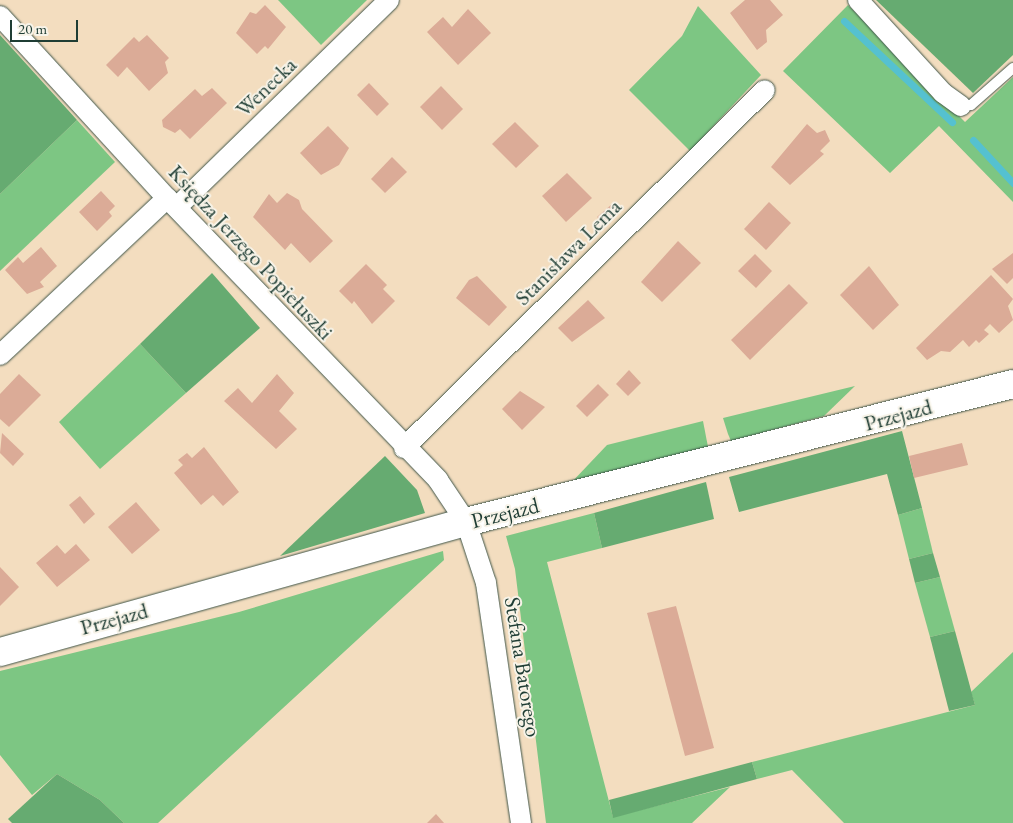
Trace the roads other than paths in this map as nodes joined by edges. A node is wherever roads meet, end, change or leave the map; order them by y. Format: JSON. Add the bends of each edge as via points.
{"nodes":[{"id":1,"x":389,"y":0,"type":"edge"},
{"id":2,"x":858,"y":0,"type":"edge"},
{"id":3,"x":0,"y":16,"type":"edge"},
{"id":4,"x":1013,"y":68,"type":"edge"},
{"id":5,"x":765,"y":90,"type":"dead end"},
{"id":6,"x":961,"y":106,"type":"joint"},
{"id":7,"x":172,"y":202,"type":"junction"},
{"id":8,"x":0,"y":355,"type":"edge"},
{"id":9,"x":1013,"y":384,"type":"edge"},
{"id":10,"x":404,"y":448,"type":"junction"},
{"id":11,"x":466,"y":522,"type":"junction"},
{"id":12,"x":0,"y":652,"type":"edge"},
{"id":13,"x":521,"y":823,"type":"edge"}],
"edges":[{"from":1,"to":7,"type":"street","name":"Wenecka"},
{"from":2,"to":6,"type":"street","via":[[943,93]]},
{"from":3,"to":7,"type":"street","name":"Księdza Jerzego Popiełuszki"},
{"from":4,"to":6,"type":"lane","via":[[971,105]]},
{"from":5,"to":10,"type":"street","name":"Stanisława Lema"},
{"from":7,"to":8,"type":"street","name":"Wenecka"},
{"from":7,"to":10,"type":"street","name":"Księdza Jerzego Popiełuszki"},
{"from":9,"to":11,"type":"street","name":"Przejazd"},
{"from":10,"to":11,"type":"street","name":"Księdza Jerzego Popiełuszki","via":[[438,480]]},
{"from":11,"to":12,"type":"street","name":"Przejazd"},
{"from":11,"to":13,"type":"street","name":"Stefana Batorego","via":[[486,583]]}]}
